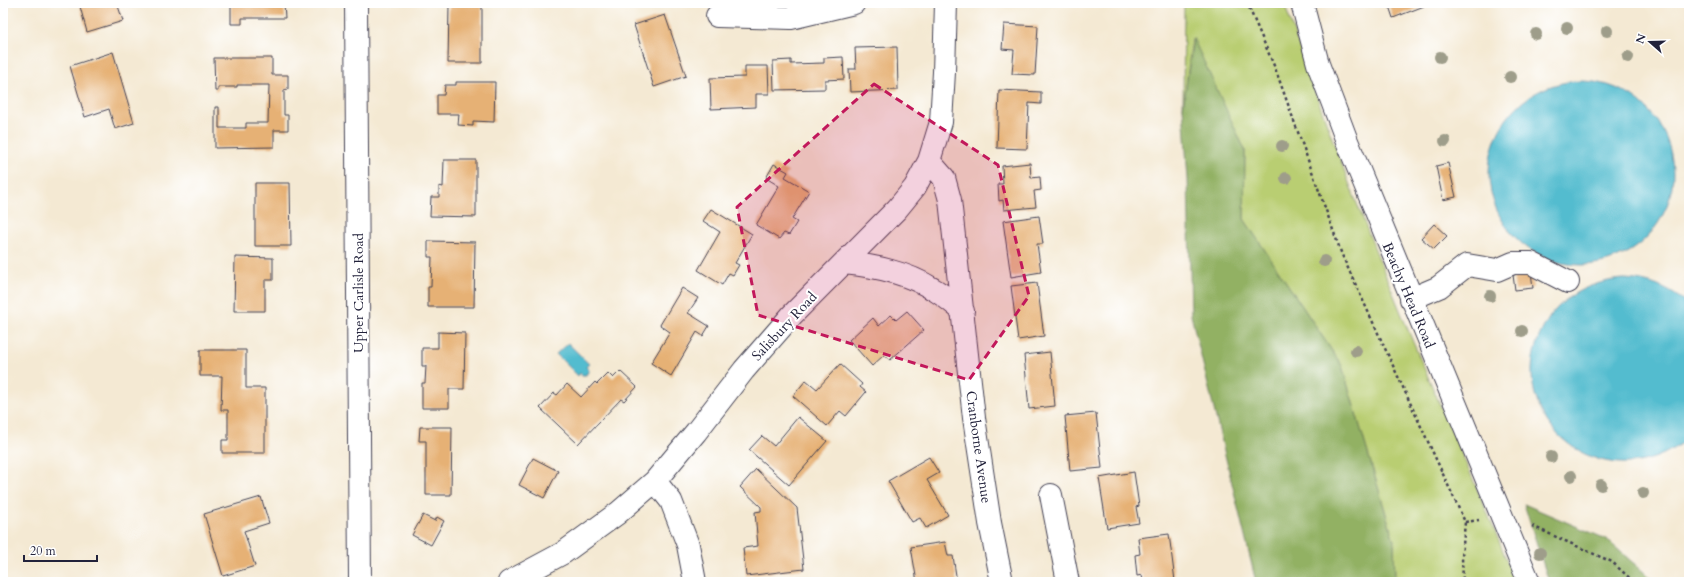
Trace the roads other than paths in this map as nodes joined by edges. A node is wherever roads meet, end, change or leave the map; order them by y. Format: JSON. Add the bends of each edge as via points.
{"nodes":[{"id":1,"x":356,"y":3,"type":"edge"},
{"id":2,"x":854,"y":3,"type":"edge"},
{"id":3,"x":946,"y":3,"type":"edge"},
{"id":4,"x":1302,"y":3,"type":"edge"},
{"id":5,"x":717,"y":16,"type":"dead end"},
{"id":6,"x":929,"y":161,"type":"junction"},
{"id":7,"x":844,"y":263,"type":"junction"},
{"id":8,"x":1568,"y":282,"type":"dead end"},
{"id":9,"x":1411,"y":300,"type":"junction"},
{"id":10,"x":963,"y":310,"type":"junction"},
{"id":11,"x":655,"y":481,"type":"junction"},
{"id":12,"x":1052,"y":495,"type":"dead end"},
{"id":13,"x":360,"y":582,"type":"edge"},
{"id":14,"x":509,"y":582,"type":"edge"},
{"id":15,"x":695,"y":582,"type":"edge"},
{"id":16,"x":1002,"y":582,"type":"edge"},
{"id":17,"x":1068,"y":582,"type":"edge"},
{"id":18,"x":1529,"y":582,"type":"edge"}],
"edges":[{"from":1,"to":13,"type":"street","name":"Upper Carlisle Road"},
{"from":2,"to":5,"type":"street","via":[[791,18]]},
{"from":3,"to":6,"type":"street","name":"Salisbury Road","via":[[941,122]]},
{"from":4,"to":9,"type":"street","name":"Beachy Head Road","via":[[1326,86]]},
{"from":6,"to":7,"type":"street","name":"Salisbury Road","via":[[915,187],[897,209]]},
{"from":6,"to":10,"type":"street","name":"Cranborne Avenue","via":[[944,178],[950,200]]},
{"from":7,"to":10,"type":"street","via":[[873,266],[902,274],[932,288]]},
{"from":7,"to":11,"type":"street","name":"Salisbury Road","via":[[768,342]]},
{"from":8,"to":9,"type":"street","via":[[1531,263],[1512,263],[1497,270],[1466,265],[1439,287]]},
{"from":9,"to":18,"type":"street","name":"Beachy Head Road"},
{"from":10,"to":16,"type":"street","name":"Cranborne Avenue","via":[[974,418]]},
{"from":11,"to":14,"type":"street","name":"Salisbury Road","via":[[618,513],[563,553]]},
{"from":11,"to":15,"type":"street","via":[[670,501],[688,545]]},
{"from":12,"to":17,"type":"street"}]}
